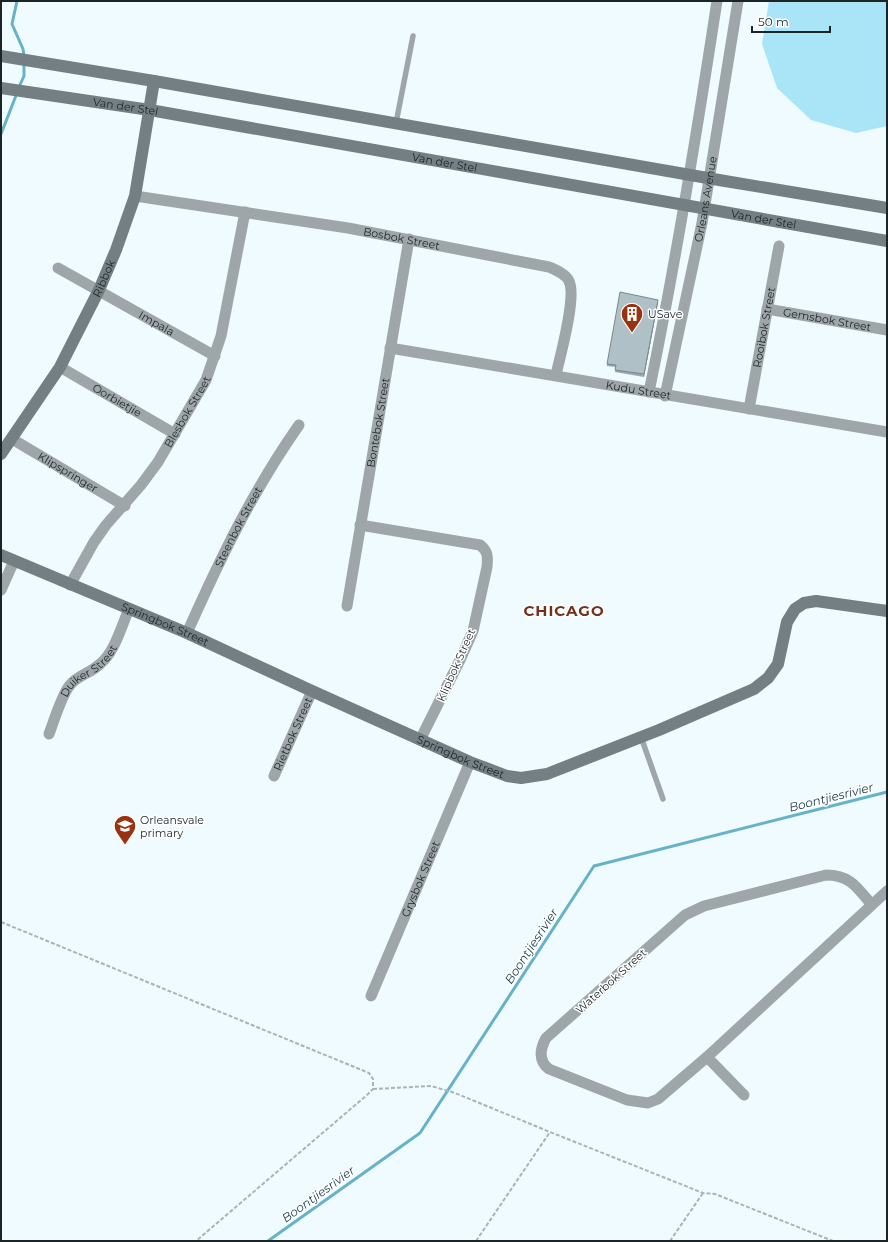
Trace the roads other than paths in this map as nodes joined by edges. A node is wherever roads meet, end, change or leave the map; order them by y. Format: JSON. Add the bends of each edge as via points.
{"nodes":[{"id":1,"x":717,"y":1,"type":"edge"},
{"id":2,"x":738,"y":1,"type":"edge"},
{"id":3,"x":413,"y":36,"type":"dead end"},
{"id":4,"x":1,"y":56,"type":"edge"},
{"id":5,"x":154,"y":81,"type":"junction"},
{"id":6,"x":1,"y":88,"type":"edge"},
{"id":7,"x":150,"y":110,"type":"junction"},
{"id":8,"x":396,"y":124,"type":"junction"},
{"id":9,"x":690,"y":175,"type":"junction"},
{"id":10,"x":709,"y":178,"type":"junction"},
{"id":11,"x":135,"y":196,"type":"junction"},
{"id":12,"x":684,"y":205,"type":"junction"},
{"id":13,"x":887,"y":208,"type":"edge"},
{"id":14,"x":704,"y":209,"type":"junction"},
{"id":15,"x":245,"y":212,"type":"junction"},
{"id":16,"x":409,"y":239,"type":"junction"},
{"id":17,"x":887,"y":241,"type":"edge"},
{"id":18,"x":779,"y":246,"type":"dead end"},
{"id":19,"x":58,"y":268,"type":"dead end"},
{"id":20,"x":99,"y":290,"type":"junction"},
{"id":21,"x":767,"y":309,"type":"junction"},
{"id":22,"x":887,"y":330,"type":"edge"},
{"id":23,"x":390,"y":348,"type":"junction"},
{"id":24,"x":215,"y":356,"type":"junction"},
{"id":25,"x":60,"y":367,"type":"junction"},
{"id":26,"x":556,"y":376,"type":"junction"},
{"id":27,"x":649,"y":392,"type":"junction"},
{"id":28,"x":665,"y":396,"type":"junction"},
{"id":29,"x":749,"y":409,"type":"junction"},
{"id":30,"x":299,"y":425,"type":"dead end"},
{"id":31,"x":887,"y":432,"type":"edge"},
{"id":32,"x":174,"y":434,"type":"junction"},
{"id":33,"x":12,"y":439,"type":"junction"},
{"id":34,"x":1,"y":454,"type":"edge"},
{"id":35,"x":125,"y":506,"type":"junction"},
{"id":36,"x":360,"y":525,"type":"junction"},
{"id":37,"x":1,"y":555,"type":"edge"},
{"id":38,"x":14,"y":561,"type":"junction"},
{"id":39,"x":70,"y":585,"type":"junction"},
{"id":40,"x":1,"y":590,"type":"edge"},
{"id":41,"x":347,"y":606,"type":"dead end"},
{"id":42,"x":129,"y":610,"type":"junction"},
{"id":43,"x":887,"y":612,"type":"edge"},
{"id":44,"x":186,"y":633,"type":"junction"},
{"id":45,"x":312,"y":691,"type":"junction"},
{"id":46,"x":49,"y":734,"type":"dead end"},
{"id":47,"x":641,"y":737,"type":"junction"},
{"id":48,"x":420,"y":740,"type":"junction"},
{"id":49,"x":470,"y":762,"type":"junction"},
{"id":50,"x":274,"y":776,"type":"dead end"},
{"id":51,"x":663,"y":799,"type":"dead end"},
{"id":52,"x":887,"y":891,"type":"edge"},
{"id":53,"x":871,"y":904,"type":"junction"},
{"id":54,"x":371,"y":996,"type":"dead end"},
{"id":55,"x":707,"y":1057,"type":"junction"},
{"id":56,"x":744,"y":1095,"type":"dead end"}],
"edges":[{"from":1,"to":9,"type":"street","name":"Orleans Avenue"},
{"from":2,"to":10,"type":"street","name":"Orleans Avenue"},
{"from":3,"to":8,"type":"lane"},
{"from":4,"to":5,"type":"main road"},
{"from":5,"to":7,"type":"main road","name":"Ribbok"},
{"from":5,"to":8,"type":"main road"},
{"from":6,"to":7,"type":"main road","name":"Van der Stel"},
{"from":7,"to":11,"type":"main road","name":"Ribbok"},
{"from":7,"to":12,"type":"main road","name":"Van der Stel"},
{"from":8,"to":9,"type":"main road"},
{"from":9,"to":10,"type":"main road"},
{"from":9,"to":12,"type":"street","name":"Orleans Avenue"},
{"from":10,"to":13,"type":"main road"},
{"from":10,"to":14,"type":"street","name":"Orleans Avenue"},
{"from":11,"to":15,"type":"street","name":"Bosbok Street"},
{"from":11,"to":20,"type":"main road","name":"Ribbok"},
{"from":12,"to":14,"type":"main road","name":"Van der Stel"},
{"from":12,"to":27,"type":"street","name":"Orleans Avenue","via":[[672,280]]},
{"from":14,"to":17,"type":"main road","name":"Van der Stel"},
{"from":14,"to":28,"type":"street","name":"Orleans Avenue"},
{"from":15,"to":16,"type":"street","name":"Bosbok Street"},
{"from":15,"to":24,"type":"street","name":"Blesbok Street"},
{"from":16,"to":23,"type":"street","name":"Bontebok Street"},
{"from":16,"to":26,"type":"street","name":"Bosbok Street","via":[[549,268],[561,273],[569,281],[571,295]]},
{"from":18,"to":21,"type":"street","name":"Rooibok Street"},
{"from":19,"to":20,"type":"street","name":"Impala"},
{"from":20,"to":24,"type":"street","name":"Impala"},
{"from":20,"to":25,"type":"main road","name":"Ribbok"},
{"from":21,"to":22,"type":"street","name":"Gemsbok Street"},
{"from":21,"to":29,"type":"street","name":"Rooibok Street"},
{"from":23,"to":26,"type":"street","name":"Kudu Street"},
{"from":23,"to":36,"type":"street","name":"Bontebok Street"},
{"from":24,"to":32,"type":"street","name":"Blesbok Street","via":[[206,380]]},
{"from":25,"to":32,"type":"street","name":"Oorbietjie"},
{"from":25,"to":33,"type":"main road","name":"Ribbok"},
{"from":26,"to":27,"type":"street","name":"Kudu Street"},
{"from":27,"to":28,"type":"street","name":"Kudu Street"},
{"from":28,"to":29,"type":"street","name":"Kudu Street"},
{"from":29,"to":31,"type":"street","name":"Kudu Street"},
{"from":30,"to":44,"type":"street","name":"Steenbok Street","via":[[271,464],[235,529]]},
{"from":32,"to":35,"type":"street","name":"Blesbok Street","via":[[158,462]]},
{"from":33,"to":34,"type":"main road","name":"Ribbok"},
{"from":33,"to":35,"type":"street","name":"Klipspringer"},
{"from":35,"to":39,"type":"street","name":"Blesbok Street","via":[[94,542]]},
{"from":36,"to":41,"type":"street","name":"Bontebok Street"},
{"from":36,"to":48,"type":"street","name":"Klipbok Street","via":[[480,545],[486,549],[488,556],[473,631]]},
{"from":37,"to":38,"type":"main road","name":"Springbok Street"},
{"from":38,"to":39,"type":"main road","name":"Springbok Street"},
{"from":38,"to":40,"type":"street"},
{"from":39,"to":42,"type":"main road","name":"Springbok Street"},
{"from":42,"to":44,"type":"main road","name":"Springbok Street"},
{"from":42,"to":46,"type":"street","name":"Duiker Street","via":[[110,652],[102,663],[79,676],[69,686]]},
{"from":43,"to":47,"type":"main road","name":"Springbok Street","via":[[816,601],[804,603],[795,609],[787,622],[778,664],[768,678],[754,689]]},
{"from":44,"to":45,"type":"main road","name":"Springbok Street"},
{"from":45,"to":48,"type":"main road","name":"Springbok Street"},
{"from":45,"to":50,"type":"street","name":"Rietbok Street"},
{"from":47,"to":49,"type":"main road","name":"Springbok Street","via":[[547,774],[533,777],[507,776]]},
{"from":47,"to":51,"type":"lane"},
{"from":48,"to":49,"type":"main road","name":"Springbok Street"},
{"from":49,"to":54,"type":"street","name":"Grysbok Street"},
{"from":52,"to":53,"type":"street","name":"Waterbok Street"},
{"from":53,"to":55,"type":"street","name":"Waterbok Street"},
{"from":53,"to":55,"type":"street","name":"Waterbok Street","via":[[847,878],[826,875],[704,906],[685,915],[546,1038],[541,1053],[544,1066],[549,1069],[627,1100],[648,1103],[658,1099]]},
{"from":55,"to":56,"type":"street"}]}
